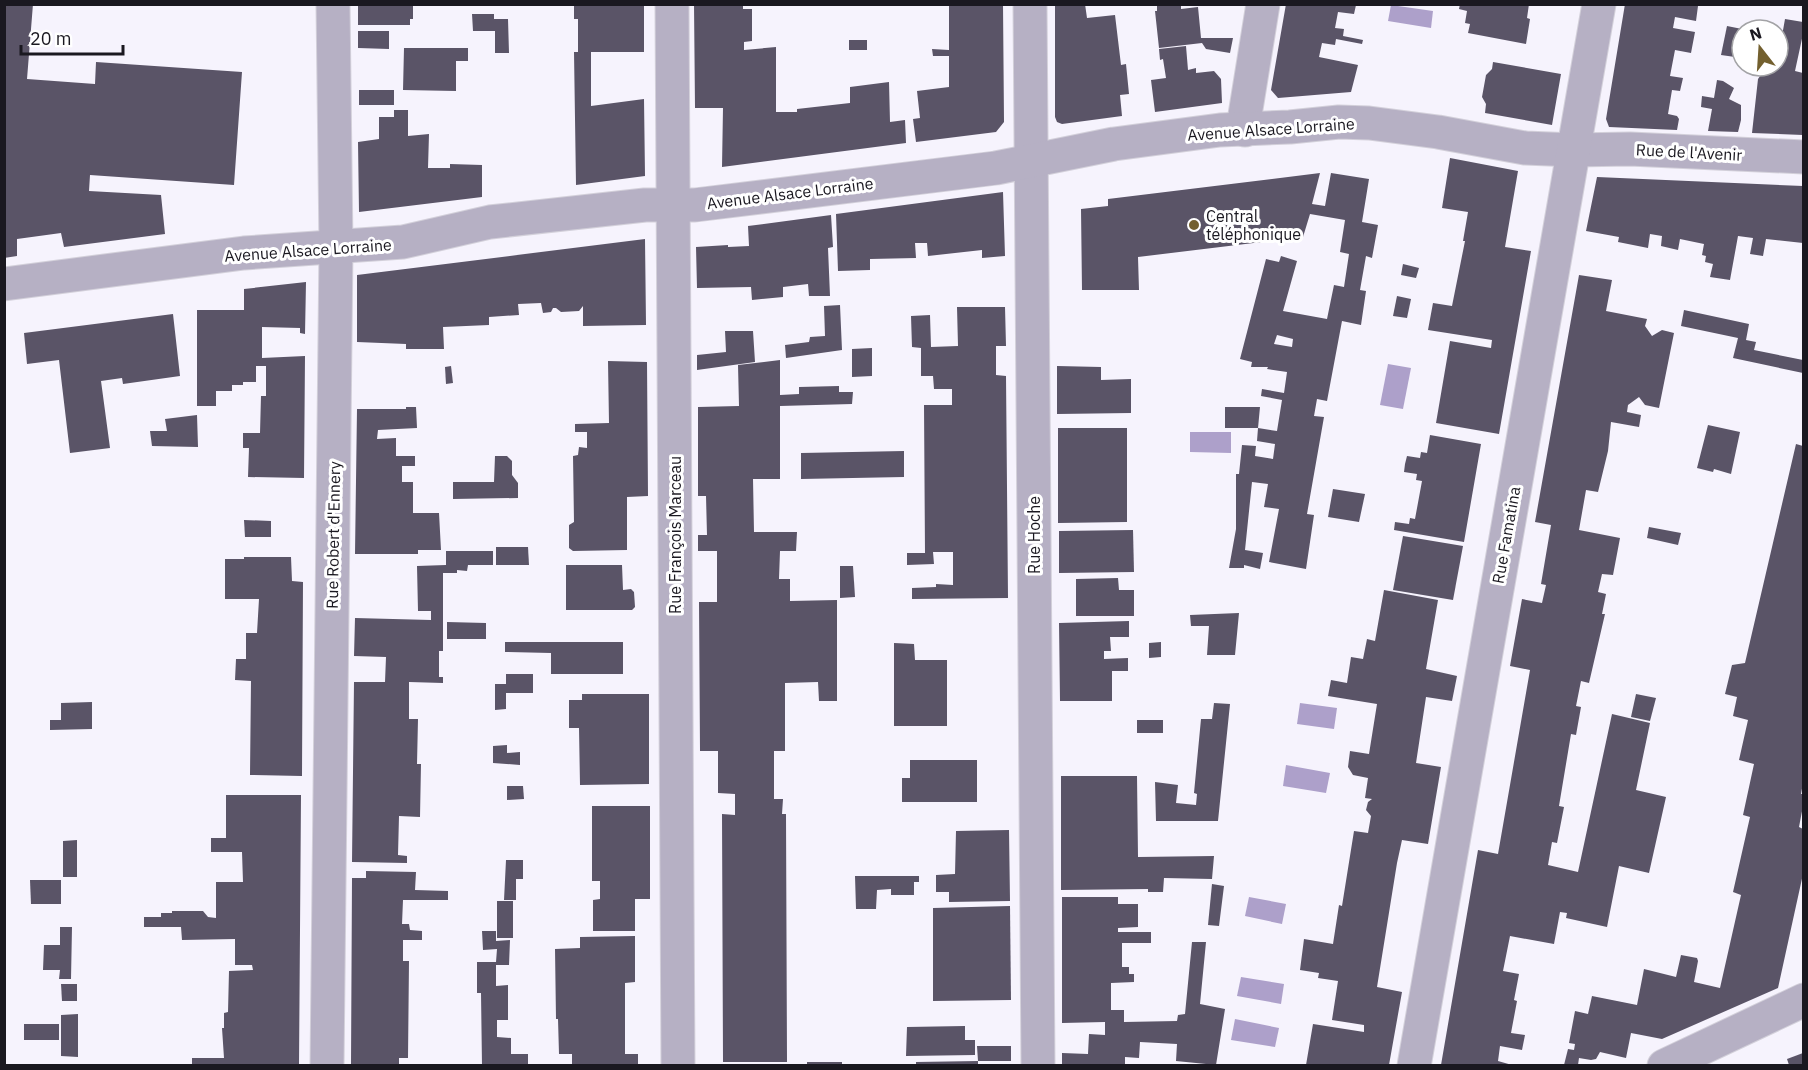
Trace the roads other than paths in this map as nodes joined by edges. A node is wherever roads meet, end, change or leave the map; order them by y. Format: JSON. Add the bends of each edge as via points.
{"nodes":[{"id":1,"x":333,"y":4,"type":"edge"},
{"id":2,"x":672,"y":4,"type":"edge"},
{"id":3,"x":1030,"y":4,"type":"edge"},
{"id":4,"x":1263,"y":4,"type":"edge"},
{"id":5,"x":1599,"y":4,"type":"edge"},
{"id":6,"x":1245,"y":130,"type":"junction"},
{"id":7,"x":1574,"y":150,"type":"junction"},
{"id":8,"x":1803,"y":157,"type":"edge"},
{"id":9,"x":1032,"y":160,"type":"junction"},
{"id":10,"x":674,"y":205,"type":"junction"},
{"id":11,"x":336,"y":247,"type":"junction"},
{"id":12,"x":4,"y":284,"type":"edge"},
{"id":13,"x":1803,"y":1000,"type":"edge"},
{"id":14,"x":327,"y":1065,"type":"edge"},
{"id":15,"x":678,"y":1065,"type":"edge"},
{"id":16,"x":1038,"y":1065,"type":"edge"},
{"id":17,"x":1414,"y":1065,"type":"edge"},
{"id":18,"x":1664,"y":1065,"type":"edge"}],
"edges":[{"from":1,"to":11,"type":"street","name":"Rue Robert d'Ennery"},
{"from":2,"to":10,"type":"street","name":"Rue François Marceau"},
{"from":3,"to":9,"type":"street","name":"Rue Hoche"},
{"from":4,"to":6,"type":"street"},
{"from":5,"to":7,"type":"street","name":"Rue Famatina"},
{"from":6,"to":7,"type":"street","name":"Avenue Alsace Lorraine","via":[[1369,123],[1525,148]]},
{"from":6,"to":9,"type":"street","name":"Avenue Alsace Lorraine","via":[[1114,144]]},
{"from":7,"to":8,"type":"street","name":"Rue de l'Avenir"},
{"from":7,"to":17,"type":"street","name":"Rue Famatina"},
{"from":9,"to":10,"type":"street","name":"Avenue Alsace Lorraine","via":[[996,168]]},
{"from":9,"to":16,"type":"street","name":"Rue Hoche"},
{"from":10,"to":11,"type":"street","name":"Avenue Alsace Lorraine","via":[[490,222],[403,242]]},
{"from":10,"to":15,"type":"street","name":"Rue François Marceau"},
{"from":11,"to":12,"type":"street","name":"Avenue Alsace Lorraine","via":[[244,253]]},
{"from":11,"to":14,"type":"street","name":"Rue Robert d'Ennery"},
{"from":13,"to":18,"type":"street"}]}
